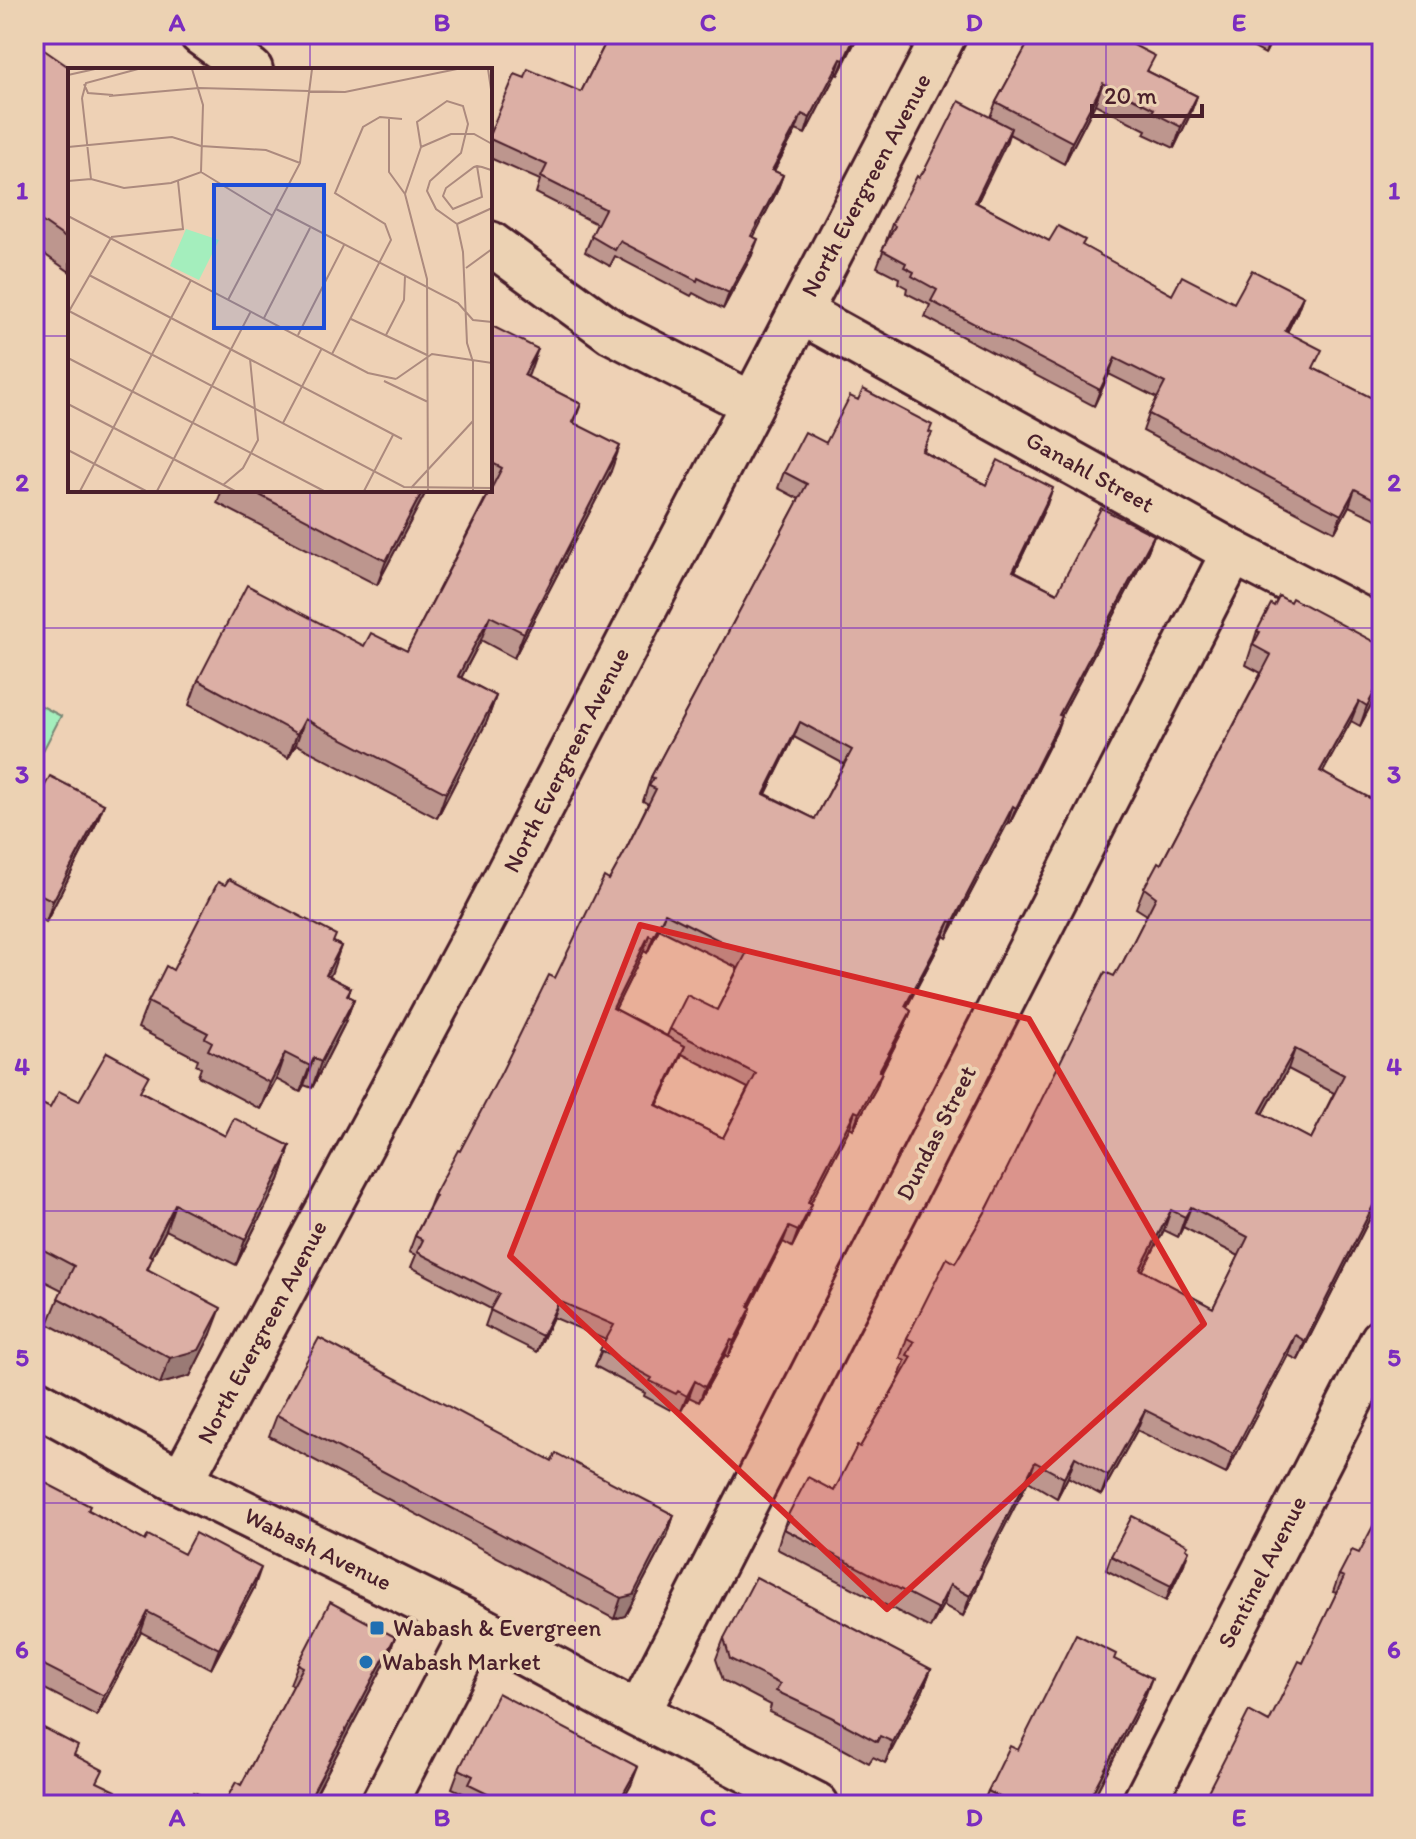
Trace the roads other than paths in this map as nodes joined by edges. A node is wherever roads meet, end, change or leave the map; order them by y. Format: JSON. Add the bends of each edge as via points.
{"nodes":[{"id":1,"x":201,"y":34,"type":"edge"},
{"id":2,"x":945,"y":34,"type":"edge"},
{"id":3,"x":248,"y":68,"type":"edge"},
{"id":4,"x":492,"y":244,"type":"edge"},
{"id":5,"x":800,"y":312,"type":"junction"},
{"id":6,"x":751,"y":403,"type":"junction"},
{"id":7,"x":1233,"y":552,"type":"junction"},
{"id":8,"x":1382,"y":629,"type":"edge"},
{"id":9,"x":1382,"y":1340,"type":"edge"},
{"id":10,"x":34,"y":1401,"type":"edge"},
{"id":11,"x":181,"y":1482,"type":"junction"},
{"id":12,"x":476,"y":1627,"type":"junction"},
{"id":13,"x":638,"y":1714,"type":"junction"},
{"id":14,"x":383,"y":1805,"type":"edge"},
{"id":15,"x":816,"y":1805,"type":"edge"},
{"id":16,"x":1143,"y":1805,"type":"edge"}],
"edges":[{"from":1,"to":3,"type":"street"},
{"from":2,"to":5,"type":"street","name":"North Evergreen Avenue"},
{"from":4,"to":6,"type":"street","via":[[612,332]]},
{"from":5,"to":6,"type":"street","name":"North Evergreen Avenue"},
{"from":5,"to":7,"type":"street","name":"Ganahl Street"},
{"from":6,"to":11,"type":"street","name":"North Evergreen Avenue","via":[[479,928]]},
{"from":7,"to":8,"type":"street","name":"Ganahl Street"},
{"from":7,"to":13,"type":"street","name":"Dundas Street"},
{"from":9,"to":16,"type":"street","name":"Sentinel Avenue"},
{"from":10,"to":11,"type":"street","name":"Wabash Avenue"},
{"from":11,"to":12,"type":"street","name":"Wabash Avenue"},
{"from":12,"to":13,"type":"street","name":"Wabash Avenue"},
{"from":12,"to":14,"type":"street"},
{"from":13,"to":15,"type":"street","name":"Wabash Avenue"}]}
